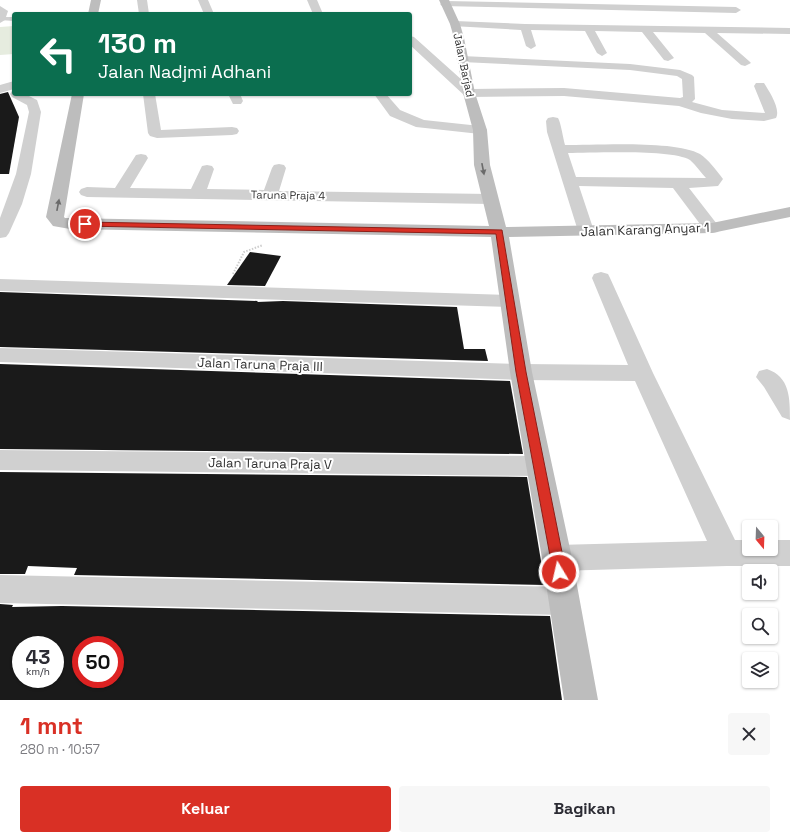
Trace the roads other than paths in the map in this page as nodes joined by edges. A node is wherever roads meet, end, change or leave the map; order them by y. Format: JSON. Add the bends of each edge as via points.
{"nodes":[{"id":1,"x":96,"y":0,"type":"edge"},
{"id":2,"x":142,"y":0,"type":"edge"},
{"id":3,"x":203,"y":0,"type":"edge"},
{"id":4,"x":312,"y":0,"type":"edge"},
{"id":5,"x":663,"y":0,"type":"edge"},
{"id":6,"x":445,"y":2,"type":"edge"},
{"id":7,"x":673,"y":9,"type":"junction"},
{"id":8,"x":736,"y":10,"type":"dead end"},
{"id":9,"x":93,"y":12,"type":"edge"},
{"id":10,"x":144,"y":12,"type":"edge"},
{"id":11,"x":208,"y":12,"type":"edge"},
{"id":12,"x":315,"y":12,"type":"edge"},
{"id":13,"x":0,"y":16,"type":"edge"},
{"id":14,"x":12,"y":19,"type":"edge"},
{"id":15,"x":455,"y":24,"type":"junction"},
{"id":16,"x":525,"y":27,"type":"junction"},
{"id":17,"x":588,"y":28,"type":"junction"},
{"id":18,"x":645,"y":29,"type":"junction"},
{"id":19,"x":708,"y":30,"type":"junction"},
{"id":20,"x":772,"y":31,"type":"junction"},
{"id":21,"x":790,"y":31,"type":"edge"},
{"id":22,"x":412,"y":41,"type":"edge"},
{"id":23,"x":784,"y":42,"type":"dead end"},
{"id":24,"x":532,"y":46,"type":"dead end"},
{"id":25,"x":602,"y":53,"type":"dead end"},
{"id":26,"x":668,"y":58,"type":"dead end"},
{"id":27,"x":462,"y":59,"type":"junction"},
{"id":28,"x":745,"y":63,"type":"dead end"},
{"id":29,"x":760,"y":86,"type":"dead end"},
{"id":30,"x":469,"y":93,"type":"junction"},
{"id":31,"x":20,"y":96,"type":"edge"},
{"id":32,"x":78,"y":96,"type":"edge"},
{"id":33,"x":149,"y":96,"type":"edge"},
{"id":34,"x":382,"y":96,"type":"edge"},
{"id":35,"x":681,"y":102,"type":"junction"},
{"id":36,"x":553,"y":121,"type":"dead end"},
{"id":37,"x":480,"y":130,"type":"junction"},
{"id":38,"x":232,"y":131,"type":"dead end"},
{"id":39,"x":560,"y":149,"type":"junction"},
{"id":40,"x":141,"y":158,"type":"dead end"},
{"id":41,"x":279,"y":168,"type":"dead end"},
{"id":42,"x":207,"y":169,"type":"dead end"},
{"id":43,"x":571,"y":181,"type":"junction"},
{"id":44,"x":677,"y":183,"type":"junction"},
{"id":45,"x":87,"y":192,"type":"dead end"},
{"id":46,"x":120,"y":192,"type":"junction"},
{"id":47,"x":197,"y":194,"type":"junction"},
{"id":48,"x":270,"y":195,"type":"junction"},
{"id":49,"x":490,"y":199,"type":"junction"},
{"id":50,"x":790,"y":212,"type":"edge"},
{"id":51,"x":712,"y":228,"type":"junction"},
{"id":52,"x":586,"y":231,"type":"junction"},
{"id":53,"x":499,"y":232,"type":"junction"},
{"id":54,"x":0,"y":233,"type":"edge"},
{"id":55,"x":601,"y":278,"type":"dead end"},
{"id":56,"x":0,"y":285,"type":"edge"},
{"id":57,"x":509,"y":301,"type":"junction"},
{"id":58,"x":0,"y":355,"type":"edge"},
{"id":59,"x":521,"y":372,"type":"junction"},
{"id":60,"x":642,"y":374,"type":"junction"},
{"id":61,"x":767,"y":377,"type":"dead end"},
{"id":62,"x":790,"y":412,"type":"edge"},
{"id":63,"x":0,"y":460,"type":"edge"},
{"id":64,"x":540,"y":466,"type":"junction"},
{"id":65,"x":727,"y":553,"type":"junction"},
{"id":66,"x":790,"y":553,"type":"edge"},
{"id":67,"x":557,"y":558,"type":"junction"},
{"id":68,"x":0,"y":589,"type":"edge"},
{"id":69,"x":564,"y":601,"type":"junction"},
{"id":70,"x":581,"y":700,"type":"edge"}],
"edges":[{"from":1,"to":9,"type":"main road"},
{"from":2,"to":10,"type":"street"},
{"from":3,"to":11,"type":"street"},
{"from":4,"to":12,"type":"street"},
{"from":5,"to":7,"type":"street"},
{"from":6,"to":7,"type":"street"},
{"from":6,"to":15,"type":"main road","name":"Jalan Barjad"},
{"from":7,"to":8,"type":"street"},
{"from":13,"to":14,"type":"lane"},
{"from":15,"to":16,"type":"street"},
{"from":15,"to":27,"type":"main road","name":"Jalan Barjad"},
{"from":16,"to":17,"type":"street"},
{"from":16,"to":24,"type":"street"},
{"from":17,"to":18,"type":"street"},
{"from":17,"to":25,"type":"street"},
{"from":18,"to":19,"type":"street"},
{"from":18,"to":26,"type":"street"},
{"from":19,"to":20,"type":"street"},
{"from":19,"to":28,"type":"street"},
{"from":20,"to":21,"type":"street"},
{"from":20,"to":23,"type":"street"},
{"from":22,"to":30,"type":"street"},
{"from":27,"to":30,"type":"main road","name":"Jalan Barjad"},
{"from":27,"to":35,"type":"street","via":[[630,67],[680,73],[688,77],[689,99]]},
{"from":29,"to":35,"type":"street","via":[[771,110],[771,115],[764,117],[718,114],[693,108]]},
{"from":30,"to":35,"type":"street","via":[[564,92]]},
{"from":30,"to":37,"type":"main road","name":"Jalan Barjad"},
{"from":31,"to":54,"type":"street","via":[[33,103],[35,112],[22,183],[11,215]]},
{"from":53,"to":32,"type":"main road","name":"Jalan Karang Anyar 1","one_way":true,"via":[[59,222],[55,217]]},
{"from":33,"to":38,"type":"street","via":[[155,133]]},
{"from":34,"to":37,"type":"street","via":[[395,113],[421,124]]},
{"from":36,"to":39,"type":"street"},
{"from":37,"to":49,"type":"main road","name":"Jalan Barjad","one_way":true,"via":[[482,165]]},
{"from":39,"to":43,"type":"street"},
{"from":39,"to":44,"type":"street","via":[[642,149],[680,152],[696,158],[715,179],[713,183]]},
{"from":40,"to":46,"type":"street"},
{"from":41,"to":48,"type":"street"},
{"from":42,"to":47,"type":"street"},
{"from":43,"to":44,"type":"street"},
{"from":43,"to":52,"type":"street"},
{"from":44,"to":51,"type":"street"},
{"from":45,"to":46,"type":"street","name":"Taruna Praja 4"},
{"from":46,"to":47,"type":"street","name":"Taruna Praja 4"},
{"from":47,"to":48,"type":"street","name":"Taruna Praja 4"},
{"from":48,"to":49,"type":"street","name":"Taruna Praja 4"},
{"from":49,"to":53,"type":"main road","name":"Jalan Barjad"},
{"from":50,"to":51,"type":"main road","name":"Jalan Karang Anyar 1"},
{"from":51,"to":52,"type":"main road","name":"Jalan Karang Anyar 1"},
{"from":52,"to":53,"type":"main road","name":"Jalan Karang Anyar 1"},
{"from":53,"to":57,"type":"main road","name":"Jalan Barjad"},
{"from":55,"to":60,"type":"street"},
{"from":56,"to":57,"type":"street"},
{"from":57,"to":59,"type":"main road","name":"Jalan Barjad"},
{"from":58,"to":59,"type":"street","name":"Jalan Taruna Praja III"},
{"from":59,"to":60,"type":"street","name":"Jalan Taruna Praja III"},
{"from":59,"to":64,"type":"main road","name":"Jalan Barjad"},
{"from":60,"to":65,"type":"street"},
{"from":61,"to":62,"type":"street"},
{"from":63,"to":64,"type":"street","name":"Jalan Taruna Praja V"},
{"from":64,"to":67,"type":"main road","name":"Jalan Barjad"},
{"from":65,"to":66,"type":"street"},
{"from":65,"to":67,"type":"street"},
{"from":67,"to":69,"type":"main road","name":"Jalan Barjad"},
{"from":68,"to":69,"type":"street"},
{"from":69,"to":70,"type":"main road","name":"Jalan Barjad"}]}
